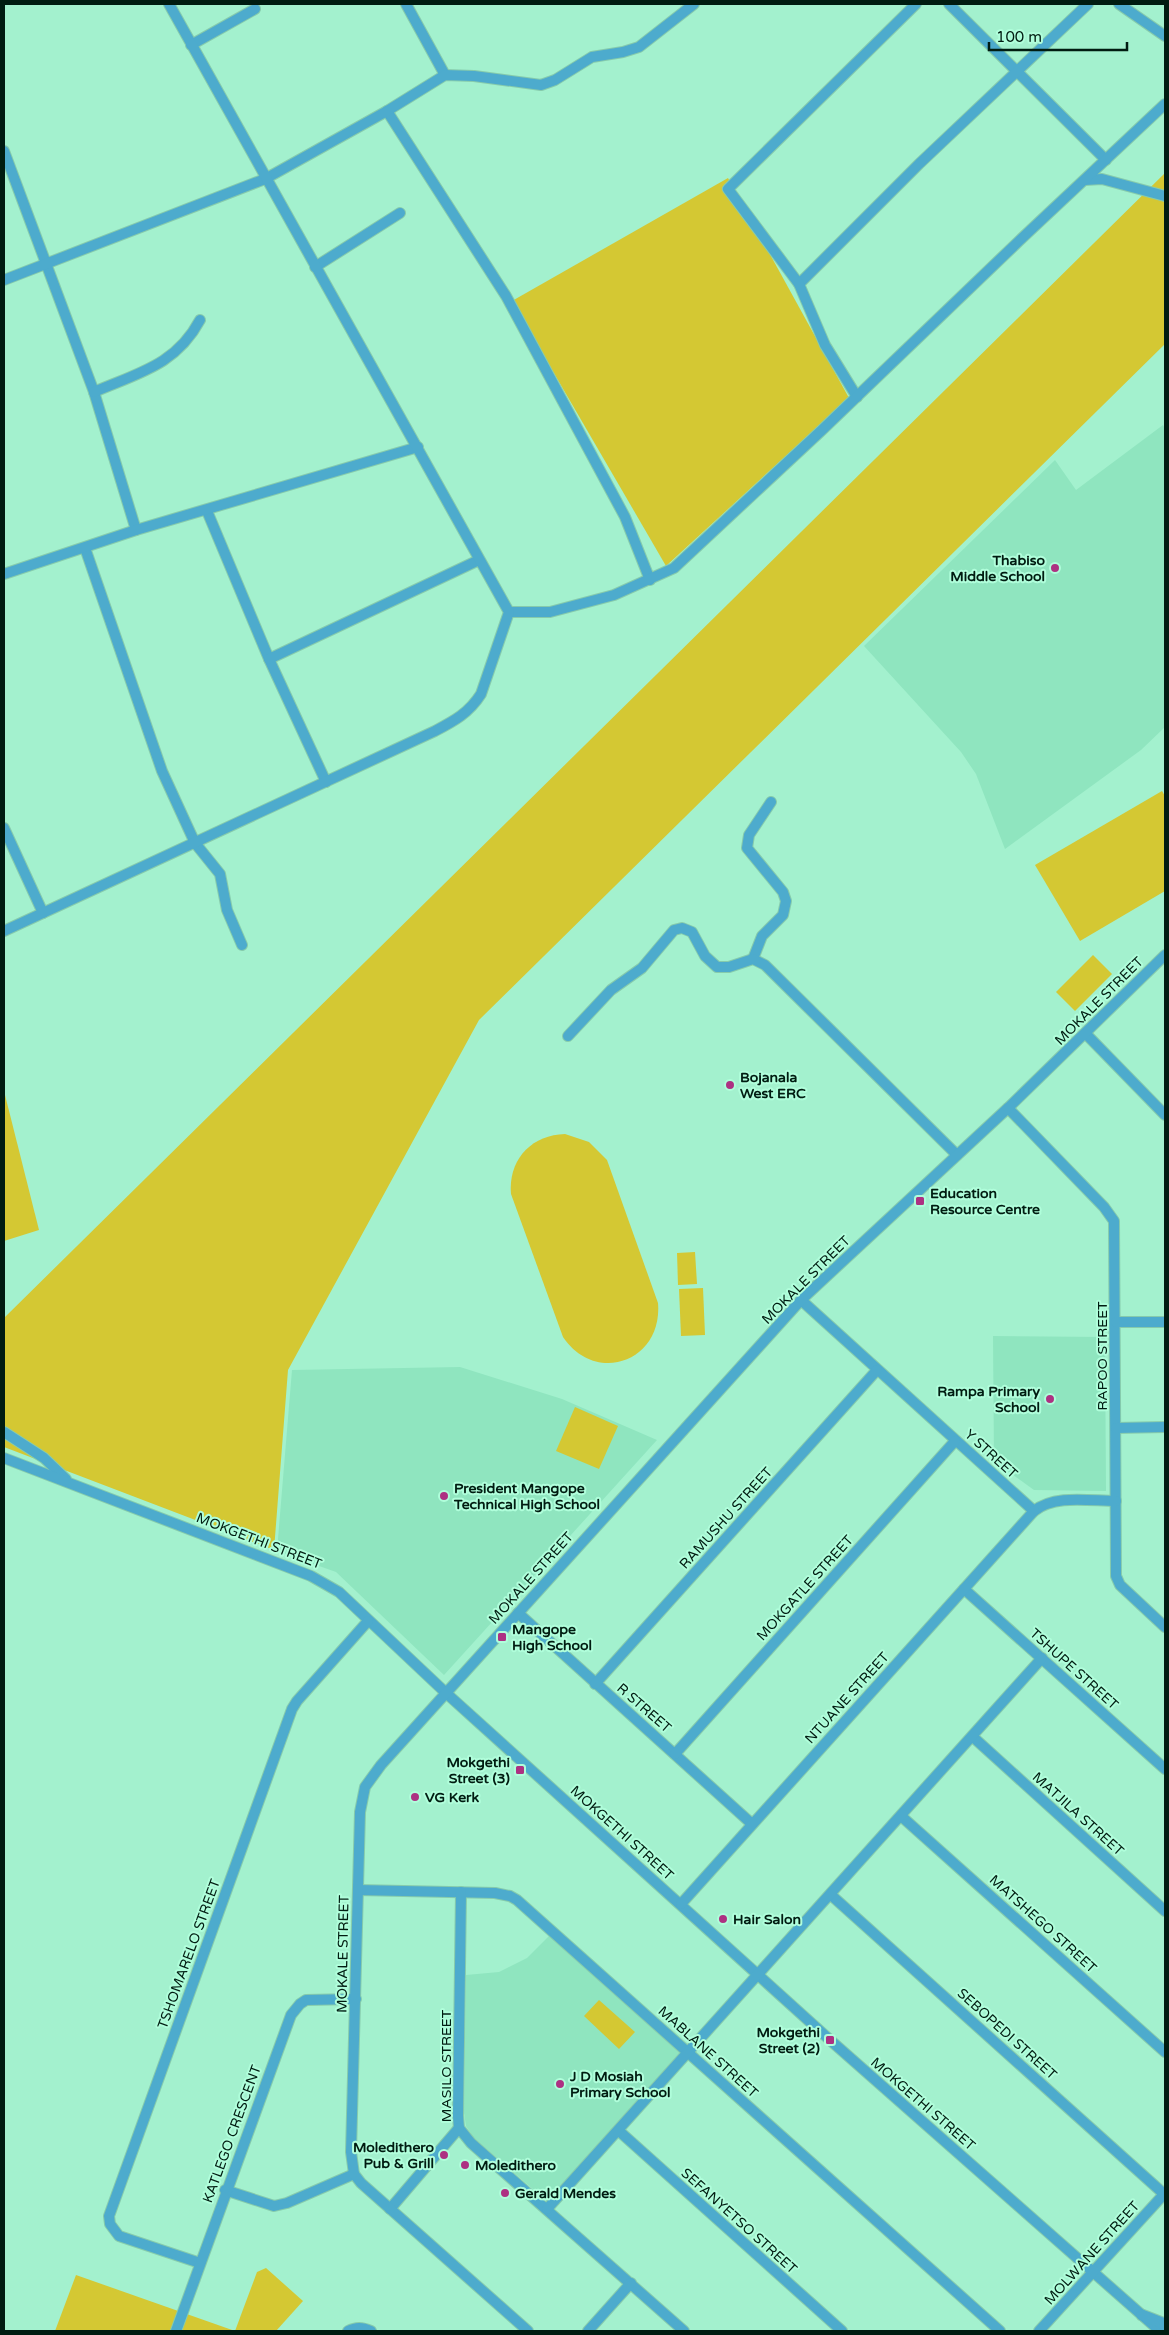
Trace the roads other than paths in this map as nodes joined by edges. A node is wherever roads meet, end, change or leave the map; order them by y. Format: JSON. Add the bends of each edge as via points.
{"nodes":[{"id":1,"x":169,"y":4,"type":"edge"},
{"id":2,"x":406,"y":4,"type":"edge"},
{"id":3,"x":694,"y":4,"type":"edge"},
{"id":4,"x":916,"y":4,"type":"edge"},
{"id":5,"x":949,"y":4,"type":"edge"},
{"id":6,"x":1088,"y":4,"type":"edge"},
{"id":7,"x":1119,"y":4,"type":"edge"},
{"id":8,"x":255,"y":9,"type":"dead end"},
{"id":9,"x":1165,"y":36,"type":"edge"},
{"id":10,"x":191,"y":45,"type":"junction"},
{"id":11,"x":1017,"y":70,"type":"junction"},
{"id":12,"x":445,"y":75,"type":"junction"},
{"id":13,"x":1165,"y":104,"type":"edge"},
{"id":14,"x":387,"y":111,"type":"junction"},
{"id":15,"x":4,"y":151,"type":"edge"},
{"id":16,"x":1106,"y":160,"type":"junction"},
{"id":17,"x":265,"y":179,"type":"junction"},
{"id":18,"x":1085,"y":180,"type":"junction"},
{"id":19,"x":1165,"y":196,"type":"edge"},
{"id":20,"x":400,"y":213,"type":"dead end"},
{"id":21,"x":47,"y":262,"type":"junction"},
{"id":22,"x":315,"y":267,"type":"junction"},
{"id":23,"x":4,"y":280,"type":"edge"},
{"id":24,"x":799,"y":284,"type":"junction"},
{"id":25,"x":200,"y":320,"type":"dead end"},
{"id":26,"x":94,"y":392,"type":"junction"},
{"id":27,"x":857,"y":397,"type":"junction"},
{"id":28,"x":418,"y":447,"type":"junction"},
{"id":29,"x":207,"y":511,"type":"junction"},
{"id":30,"x":136,"y":530,"type":"junction"},
{"id":31,"x":85,"y":548,"type":"junction"},
{"id":32,"x":479,"y":560,"type":"junction"},
{"id":33,"x":4,"y":574,"type":"edge"},
{"id":34,"x":650,"y":580,"type":"junction"},
{"id":35,"x":510,"y":612,"type":"junction"},
{"id":36,"x":269,"y":659,"type":"junction"},
{"id":37,"x":326,"y":782,"type":"junction"},
{"id":38,"x":771,"y":802,"type":"dead end"},
{"id":39,"x":4,"y":828,"type":"edge"},
{"id":40,"x":195,"y":843,"type":"junction"},
{"id":41,"x":43,"y":913,"type":"junction"},
{"id":42,"x":4,"y":931,"type":"edge"},
{"id":43,"x":242,"y":944,"type":"dead end"},
{"id":44,"x":753,"y":958,"type":"junction"},
{"id":45,"x":1163,"y":960,"type":"edge"},
{"id":46,"x":1086,"y":1034,"type":"junction"},
{"id":47,"x":568,"y":1036,"type":"dead end"},
{"id":48,"x":1008,"y":1108,"type":"junction"},
{"id":49,"x":1165,"y":1116,"type":"edge"},
{"id":50,"x":957,"y":1155,"type":"junction"},
{"id":51,"x":801,"y":1300,"type":"junction"},
{"id":52,"x":1116,"y":1322,"type":"junction"},
{"id":53,"x":1165,"y":1322,"type":"edge"},
{"id":54,"x":876,"y":1370,"type":"junction"},
{"id":55,"x":1116,"y":1428,"type":"junction"},
{"id":56,"x":1165,"y":1428,"type":"edge"},
{"id":57,"x":4,"y":1432,"type":"edge"},
{"id":58,"x":955,"y":1441,"type":"junction"},
{"id":59,"x":4,"y":1458,"type":"edge"},
{"id":60,"x":70,"y":1483,"type":"junction"},
{"id":61,"x":1116,"y":1501,"type":"junction"},
{"id":62,"x":1034,"y":1511,"type":"junction"},
{"id":63,"x":964,"y":1589,"type":"junction"},
{"id":64,"x":518,"y":1613,"type":"junction"},
{"id":65,"x":368,"y":1621,"type":"junction"},
{"id":66,"x":1165,"y":1627,"type":"edge"},
{"id":67,"x":1042,"y":1658,"type":"junction"},
{"id":68,"x":596,"y":1684,"type":"junction"},
{"id":69,"x":446,"y":1694,"type":"junction"},
{"id":70,"x":973,"y":1737,"type":"junction"},
{"id":71,"x":675,"y":1754,"type":"junction"},
{"id":72,"x":1165,"y":1769,"type":"edge"},
{"id":73,"x":901,"y":1816,"type":"junction"},
{"id":74,"x":752,"y":1824,"type":"junction"},
{"id":75,"x":358,"y":1890,"type":"junction"},
{"id":76,"x":461,"y":1892,"type":"junction"},
{"id":77,"x":831,"y":1894,"type":"junction"},
{"id":78,"x":681,"y":1904,"type":"junction"},
{"id":79,"x":1165,"y":1911,"type":"edge"},
{"id":80,"x":759,"y":1974,"type":"junction"},
{"id":81,"x":356,"y":1999,"type":"junction"},
{"id":82,"x":1165,"y":2052,"type":"edge"},
{"id":83,"x":688,"y":2054,"type":"junction"},
{"id":84,"x":460,"y":2128,"type":"junction"},
{"id":85,"x":619,"y":2131,"type":"junction"},
{"id":86,"x":354,"y":2174,"type":"junction"},
{"id":87,"x":225,"y":2190,"type":"junction"},
{"id":88,"x":1165,"y":2194,"type":"edge"},
{"id":89,"x":390,"y":2209,"type":"junction"},
{"id":90,"x":547,"y":2209,"type":"junction"},
{"id":91,"x":200,"y":2263,"type":"junction"},
{"id":92,"x":1093,"y":2272,"type":"junction"},
{"id":93,"x":631,"y":2283,"type":"junction"},
{"id":94,"x":1142,"y":2316,"type":"junction"},
{"id":95,"x":1165,"y":2324,"type":"edge"},
{"id":96,"x":176,"y":2331,"type":"edge"},
{"id":97,"x":348,"y":2331,"type":"edge"},
{"id":98,"x":371,"y":2331,"type":"edge"},
{"id":99,"x":528,"y":2331,"type":"edge"},
{"id":100,"x":588,"y":2331,"type":"edge"},
{"id":101,"x":684,"y":2331,"type":"edge"},
{"id":102,"x":842,"y":2331,"type":"edge"},
{"id":103,"x":1000,"y":2331,"type":"edge"},
{"id":104,"x":1039,"y":2331,"type":"edge"},
{"id":105,"x":1152,"y":2331,"type":"edge"},
{"id":106,"x":1160,"y":2331,"type":"edge"}],
"edges":[{"from":1,"to":10,"type":"street"},
{"from":2,"to":12,"type":"street"},
{"from":3,"to":12,"type":"street","via":[[638,47],[592,57],[541,85]]},
{"from":4,"to":24,"type":"street","via":[[728,189]]},
{"from":5,"to":11,"type":"street"},
{"from":6,"to":11,"type":"street"},
{"from":7,"to":9,"type":"street"},
{"from":8,"to":10,"type":"street"},
{"from":10,"to":17,"type":"street"},
{"from":11,"to":16,"type":"street"},
{"from":11,"to":24,"type":"street"},
{"from":12,"to":14,"type":"street"},
{"from":13,"to":16,"type":"street"},
{"from":14,"to":17,"type":"street"},
{"from":14,"to":34,"type":"street","via":[[506,296],[625,518]]},
{"from":15,"to":21,"type":"street"},
{"from":16,"to":18,"type":"street"},
{"from":17,"to":21,"type":"street"},
{"from":17,"to":22,"type":"street"},
{"from":18,"to":19,"type":"street","via":[[1102,179]]},
{"from":18,"to":27,"type":"street"},
{"from":20,"to":22,"type":"street"},
{"from":21,"to":23,"type":"street"},
{"from":21,"to":26,"type":"street"},
{"from":22,"to":28,"type":"street"},
{"from":24,"to":27,"type":"street","via":[[825,345]]},
{"from":25,"to":26,"type":"street","via":[[185,345],[166,361]]},
{"from":26,"to":30,"type":"street"},
{"from":27,"to":34,"type":"street","via":[[686,558]]},
{"from":28,"to":29,"type":"street"},
{"from":28,"to":32,"type":"street"},
{"from":29,"to":30,"type":"street"},
{"from":29,"to":36,"type":"street"},
{"from":30,"to":31,"type":"street"},
{"from":31,"to":33,"type":"street"},
{"from":31,"to":40,"type":"street","via":[[162,771]]},
{"from":32,"to":35,"type":"street"},
{"from":32,"to":36,"type":"street"},
{"from":34,"to":35,"type":"street","via":[[614,595],[550,612]]},
{"from":35,"to":37,"type":"street","via":[[474,706],[435,731]]},
{"from":36,"to":37,"type":"street"},
{"from":37,"to":40,"type":"street"},
{"from":38,"to":44,"type":"street","via":[[749,835],[747,848],[783,892],[786,905],[783,915],[762,936]]},
{"from":39,"to":41,"type":"street"},
{"from":40,"to":41,"type":"street"},
{"from":40,"to":43,"type":"street","via":[[220,874],[227,910]]},
{"from":41,"to":42,"type":"street"},
{"from":44,"to":47,"type":"street","via":[[729,967],[718,967],[705,956],[692,932],[682,928],[674,930],[642,968],[611,990]]},
{"from":44,"to":50,"type":"street","via":[[765,965]]},
{"from":45,"to":46,"type":"street","name":"MOKALE STREET"},
{"from":46,"to":48,"type":"street","name":"MOKALE STREET"},
{"from":46,"to":49,"type":"street"},
{"from":48,"to":50,"type":"street","name":"MOKALE STREET"},
{"from":48,"to":52,"type":"street","name":"RAPOO STREET","via":[[1114,1221]]},
{"from":50,"to":51,"type":"street","name":"MOKALE STREET"},
{"from":51,"to":54,"type":"street","name":"Y STREET"},
{"from":51,"to":64,"type":"street","name":"MOKALE STREET"},
{"from":52,"to":53,"type":"street"},
{"from":52,"to":55,"type":"street","name":"RAPOO STREET"},
{"from":54,"to":58,"type":"street","name":"Y STREET"},
{"from":54,"to":68,"type":"street","name":"RAMUSHU STREET"},
{"from":55,"to":56,"type":"street"},
{"from":55,"to":61,"type":"street","name":"RAPOO STREET"},
{"from":57,"to":60,"type":"street","via":[[44,1458]]},
{"from":58,"to":62,"type":"street","name":"Y STREET"},
{"from":58,"to":71,"type":"street","name":"MOKGATLE STREET"},
{"from":59,"to":60,"type":"street","name":"MOKGETHI STREET"},
{"from":60,"to":65,"type":"street","name":"MOKGETHI STREET","via":[[319,1579],[339,1592]]},
{"from":61,"to":62,"type":"street","via":[[1053,1501]]},
{"from":61,"to":66,"type":"street","name":"RAPOO STREET","via":[[1116,1566],[1120,1584]]},
{"from":62,"to":63,"type":"street","name":"NTUANE STREET"},
{"from":63,"to":67,"type":"street","name":"TSHUPE STREET"},
{"from":63,"to":74,"type":"street","name":"NTUANE STREET"},
{"from":64,"to":68,"type":"street","name":"R STREET"},
{"from":64,"to":69,"type":"street","name":"MOKALE STREET"},
{"from":65,"to":69,"type":"street","name":"MOKGETHI STREET"},
{"from":65,"to":91,"type":"street","name":"TSHOMARELO STREET","via":[[292,1710],[109,2216],[110,2224],[119,2236]]},
{"from":67,"to":70,"type":"street"},
{"from":67,"to":72,"type":"street","name":"TSHUPE STREET"},
{"from":68,"to":71,"type":"street","name":"R STREET"},
{"from":69,"to":75,"type":"street","name":"MOKALE STREET","via":[[380,1765],[365,1786],[360,1812]]},
{"from":69,"to":78,"type":"street","name":"MOKGETHI STREET"},
{"from":70,"to":73,"type":"street"},
{"from":70,"to":79,"type":"street","name":"MATJILA STREET"},
{"from":71,"to":74,"type":"street","name":"R STREET"},
{"from":73,"to":77,"type":"street"},
{"from":73,"to":82,"type":"street","name":"MATSHEGO STREET"},
{"from":74,"to":78,"type":"street","name":"NTUANE STREET"},
{"from":75,"to":76,"type":"street","name":"MABLANE STREET"},
{"from":75,"to":81,"type":"street","name":"MOKALE STREET"},
{"from":76,"to":83,"type":"street","name":"MABLANE STREET","via":[[502,1894],[517,1900]]},
{"from":76,"to":84,"type":"street","name":"MASILO STREET"},
{"from":77,"to":80,"type":"street"},
{"from":77,"to":88,"type":"street","name":"SEBOPEDI STREET"},
{"from":78,"to":80,"type":"street","name":"MOKGETHI STREET"},
{"from":80,"to":83,"type":"street"},
{"from":80,"to":92,"type":"street","name":"MOKGETHI STREET"},
{"from":81,"to":86,"type":"street","name":"MOKALE STREET","via":[[351,2152]]},
{"from":81,"to":87,"type":"street","name":"KATLEGO CRESCENT","via":[[306,2000],[294,2009]]},
{"from":83,"to":85,"type":"street"},
{"from":83,"to":103,"type":"street","name":"MABLANE STREET"},
{"from":84,"to":89,"type":"street"},
{"from":84,"to":90,"type":"street","name":"MASILO STREET","via":[[471,2143]]},
{"from":85,"to":90,"type":"street"},
{"from":85,"to":102,"type":"street","name":"SEFANYETSO STREET"},
{"from":86,"to":87,"type":"street","via":[[274,2206]]},
{"from":86,"to":89,"type":"street"},
{"from":87,"to":91,"type":"street","name":"KATLEGO CRESCENT"},
{"from":88,"to":92,"type":"street","name":"MOLWANE STREET"},
{"from":89,"to":99,"type":"street"},
{"from":90,"to":93,"type":"street","name":"MASILO STREET"},
{"from":91,"to":96,"type":"street","name":"KATLEGO CRESCENT"},
{"from":92,"to":94,"type":"street","name":"MOKGETHI STREET"},
{"from":92,"to":104,"type":"street","name":"MOLWANE STREET"},
{"from":93,"to":100,"type":"street"},
{"from":93,"to":101,"type":"street","name":"MASILO STREET"},
{"from":94,"to":95,"type":"street"},
{"from":94,"to":105,"type":"street"},
{"from":94,"to":106,"type":"street","name":"MOKGETHI STREET"},
{"from":97,"to":98,"type":"street","via":[[363,2328]]}]}
